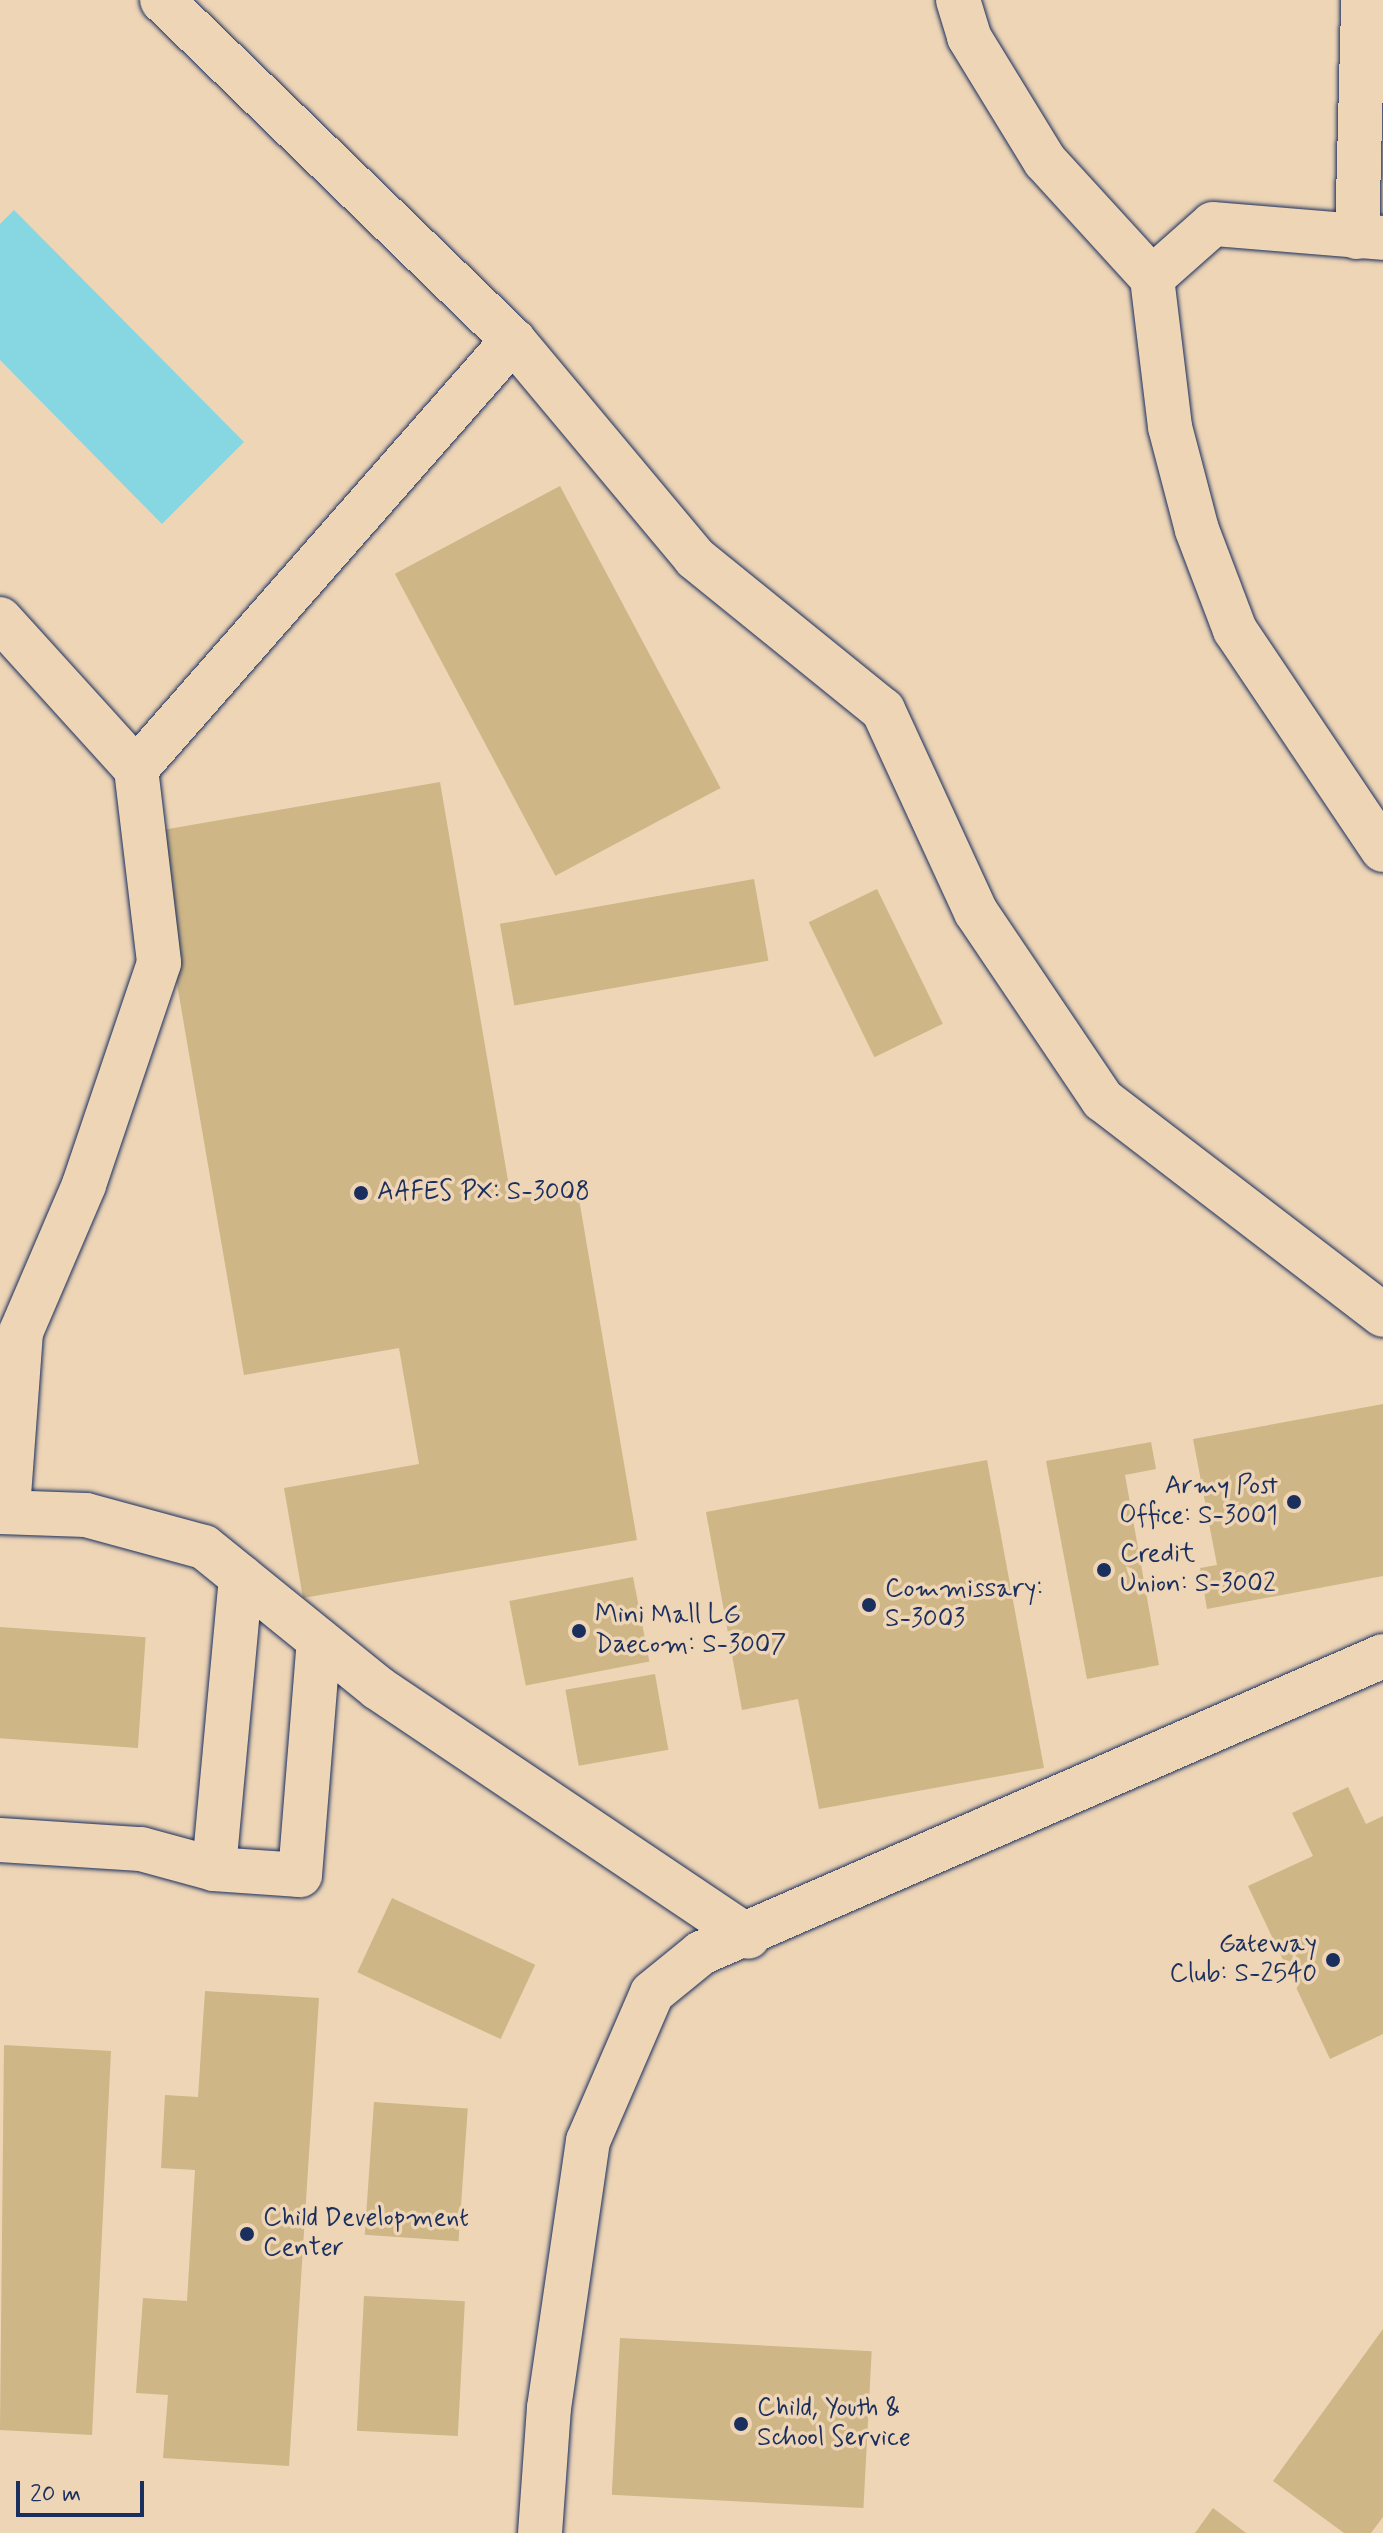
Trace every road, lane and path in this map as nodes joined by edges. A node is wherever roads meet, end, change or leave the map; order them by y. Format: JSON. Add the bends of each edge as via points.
{"nodes":[{"id":1,"x":162,"y":0,"type":"edge"},
{"id":2,"x":958,"y":0,"type":"edge"},
{"id":3,"x":1363,"y":0,"type":"edge"},
{"id":4,"x":1370,"y":237,"type":"edge"},
{"id":5,"x":1152,"y":278,"type":"junction"},
{"id":6,"x":513,"y":340,"type":"junction"},
{"id":7,"x":0,"y":619,"type":"edge"},
{"id":8,"x":136,"y":769,"type":"junction"},
{"id":9,"x":1383,"y":850,"type":"edge"},
{"id":10,"x":1383,"y":1315,"type":"edge"},
{"id":11,"x":4,"y":1512,"type":"edge"},
{"id":12,"x":241,"y":1577,"type":"junction"},
{"id":13,"x":319,"y":1641,"type":"junction"},
{"id":14,"x":1383,"y":1656,"type":"edge"},
{"id":15,"x":0,"y":1840,"type":"edge"},
{"id":16,"x":214,"y":1869,"type":"junction"},
{"id":17,"x":748,"y":1937,"type":"junction"},
{"id":18,"x":540,"y":2533,"type":"edge"}],
"edges":[{"from":1,"to":6,"type":"lane"},
{"from":2,"to":5,"type":"lane","via":[[969,37],[1045,161]]},
{"from":3,"to":4,"type":"lane"},
{"from":4,"to":5,"type":"lane","via":[[1213,224]]},
{"from":5,"to":9,"type":"lane","via":[[1170,427],[1197,530],[1235,630]]},
{"from":6,"to":8,"type":"lane"},
{"from":6,"to":10,"type":"lane","via":[[695,558],[883,710],[976,912],[1103,1100]]},
{"from":7,"to":8,"type":"lane"},
{"from":8,"to":11,"type":"lane","via":[[159,963],[84,1185],[21,1332]]},
{"from":11,"to":12,"type":"lane","via":[[86,1515],[204,1547]]},
{"from":12,"to":13,"type":"lane"},
{"from":12,"to":16,"type":"lane"},
{"from":13,"to":16,"type":"lane","via":[[300,1875]]},
{"from":13,"to":17,"type":"lane","via":[[378,1688]]},
{"from":14,"to":17,"type":"lane"},
{"from":15,"to":16,"type":"lane","via":[[141,1849]]},
{"from":17,"to":18,"type":"lane","via":[[701,1953],[652,1993],[588,2141],[549,2408]]}]}
